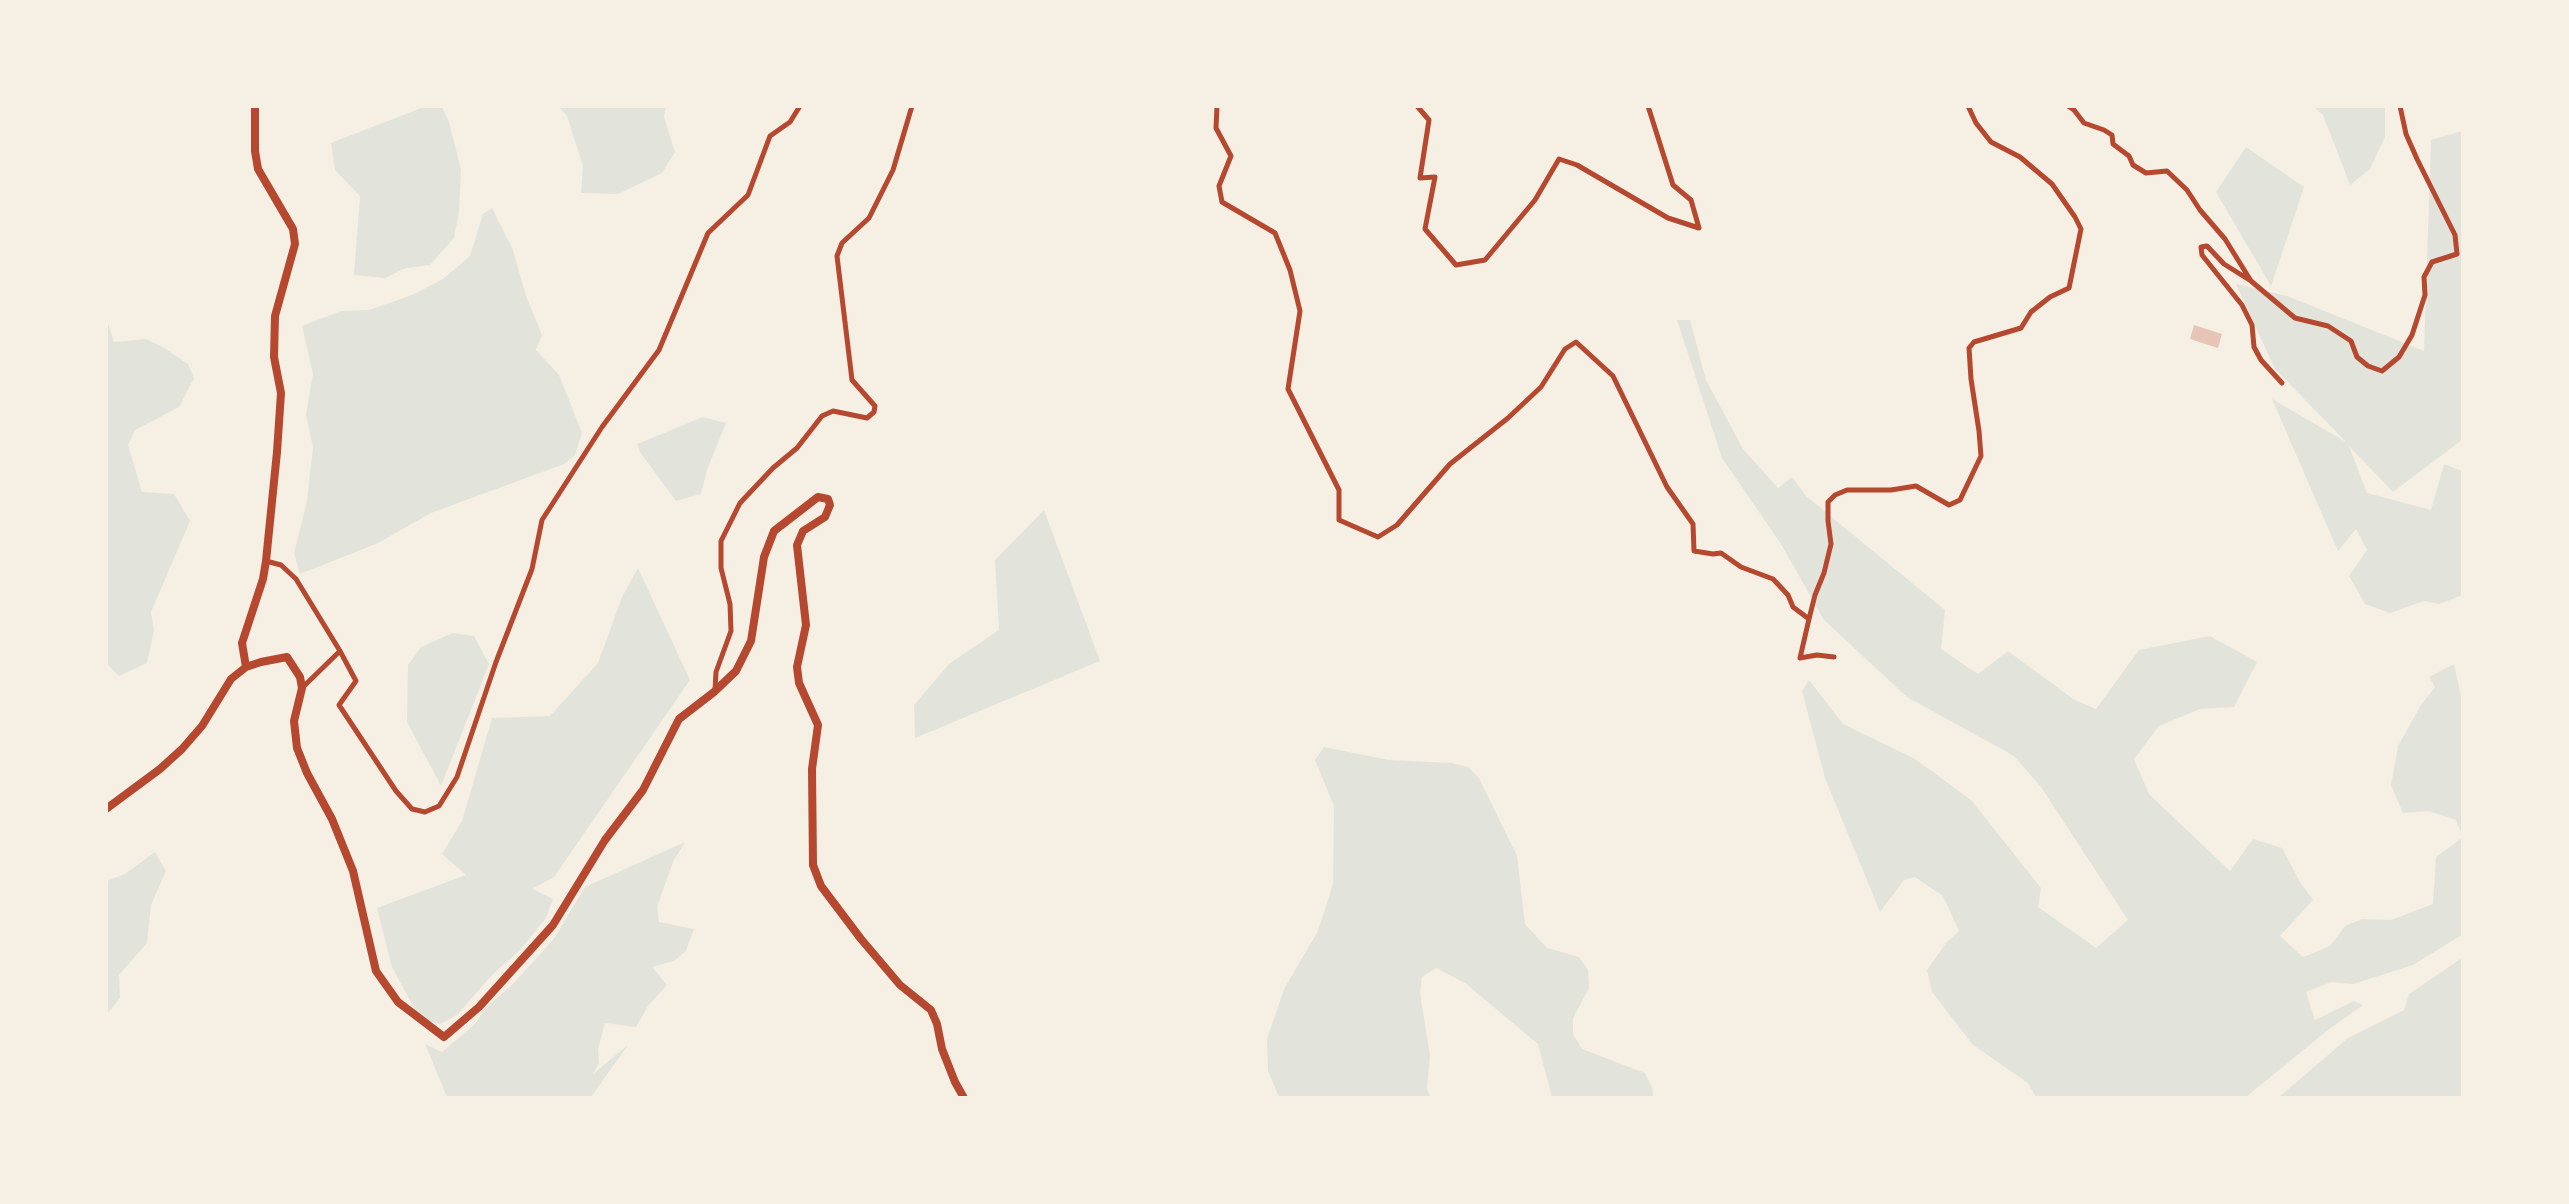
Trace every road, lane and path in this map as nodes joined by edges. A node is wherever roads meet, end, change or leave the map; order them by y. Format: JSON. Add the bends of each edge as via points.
{"nodes":[{"id":1,"x":255,"y":106,"type":"edge"},
{"id":2,"x":800,"y":106,"type":"edge"},
{"id":3,"x":912,"y":106,"type":"edge"},
{"id":4,"x":1217,"y":106,"type":"edge"},
{"id":5,"x":1417,"y":106,"type":"edge"},
{"id":6,"x":1648,"y":106,"type":"edge"},
{"id":7,"x":1968,"y":106,"type":"edge"},
{"id":8,"x":2068,"y":106,"type":"edge"},
{"id":9,"x":2400,"y":106,"type":"edge"},
{"id":10,"x":2251,"y":281,"type":"junction"},
{"id":11,"x":2282,"y":383,"type":"dead end"},
{"id":12,"x":266,"y":561,"type":"junction"},
{"id":13,"x":1809,"y":619,"type":"junction"},
{"id":14,"x":340,"y":651,"type":"junction"},
{"id":15,"x":1834,"y":657,"type":"dead end"},
{"id":16,"x":246,"y":668,"type":"junction"},
{"id":17,"x":302,"y":688,"type":"junction"},
{"id":18,"x":714,"y":692,"type":"junction"},
{"id":19,"x":106,"y":809,"type":"edge"},
{"id":20,"x":964,"y":1098,"type":"edge"}],
"edges":[{"from":1,"to":12,"type":"main road","via":[[258,169],[293,229],[295,244],[275,316],[274,357],[280,393]]},
{"from":2,"to":14,"type":"street","via":[[790,122],[770,136],[748,195],[708,233],[659,350],[602,427],[542,520],[532,569],[458,777],[440,806],[425,812],[412,809],[339,705],[356,681]]},
{"from":3,"to":18,"type":"street","via":[[893,170],[869,218],[842,243],[837,256],[852,380],[876,406],[874,412],[867,418],[833,411],[822,416],[797,448],[740,503],[721,541],[731,631]]},
{"from":4,"to":13,"type":"street","via":[[1216,128],[1231,156],[1219,186],[1222,202],[1275,233],[1290,270],[1299,311],[1288,389],[1339,490],[1339,520],[1378,537],[1397,525],[1450,464],[1541,387],[1565,349],[1576,342],[1613,376],[1667,487],[1693,524],[1694,551],[1721,553],[1741,567],[1773,579],[1793,607]]},
{"from":5,"to":6,"type":"street","via":[[1429,120],[1420,178],[1435,177],[1425,229],[1456,265],[1485,260],[1535,200],[1559,159],[1577,165],[1668,218],[1699,228],[1691,200],[1673,184]]},
{"from":7,"to":13,"type":"street","via":[[1991,142],[2020,157],[2052,184],[2081,229],[2069,288],[2031,312],[2021,328],[1974,342],[1969,348],[1981,456],[1960,500],[1949,505],[1916,486],[1847,490],[1828,502],[1831,544]]},
{"from":8,"to":10,"type":"street","via":[[2084,123],[2112,135],[2113,144],[2133,165],[2146,173],[2167,171],[2187,190]]},
{"from":9,"to":10,"type":"street","via":[[2416,159],[2455,235],[2457,254],[2432,262],[2424,277],[2425,296],[2412,335],[2399,357],[2382,371],[2368,366],[2356,357],[2351,341],[2328,326],[2295,318]]},
{"from":10,"to":11,"type":"street","via":[[2224,264],[2207,246],[2201,247],[2202,255],[2242,305],[2261,360]]},
{"from":12,"to":14,"type":"street","via":[[281,565],[296,579]]},
{"from":12,"to":16,"type":"main road","via":[[242,643]]},
{"from":13,"to":15,"type":"street","via":[[1800,658]]},
{"from":14,"to":17,"type":"street"},
{"from":16,"to":17,"type":"main road","via":[[288,657]]},
{"from":16,"to":19,"type":"main road","via":[[231,679],[202,726],[182,749]]},
{"from":17,"to":18,"type":"main road","via":[[294,721],[297,748],[353,871],[376,971],[399,1002],[444,1037],[479,1007],[553,925],[605,840],[643,790],[678,719]]},
{"from":18,"to":20,"type":"main road","via":[[736,671],[751,641],[764,557],[774,531],[818,497],[828,499],[825,517],[803,531],[797,544],[806,625],[797,667],[799,683],[818,725],[812,769],[813,865],[821,886],[861,939],[900,985],[932,1010],[942,1048]]}]}
